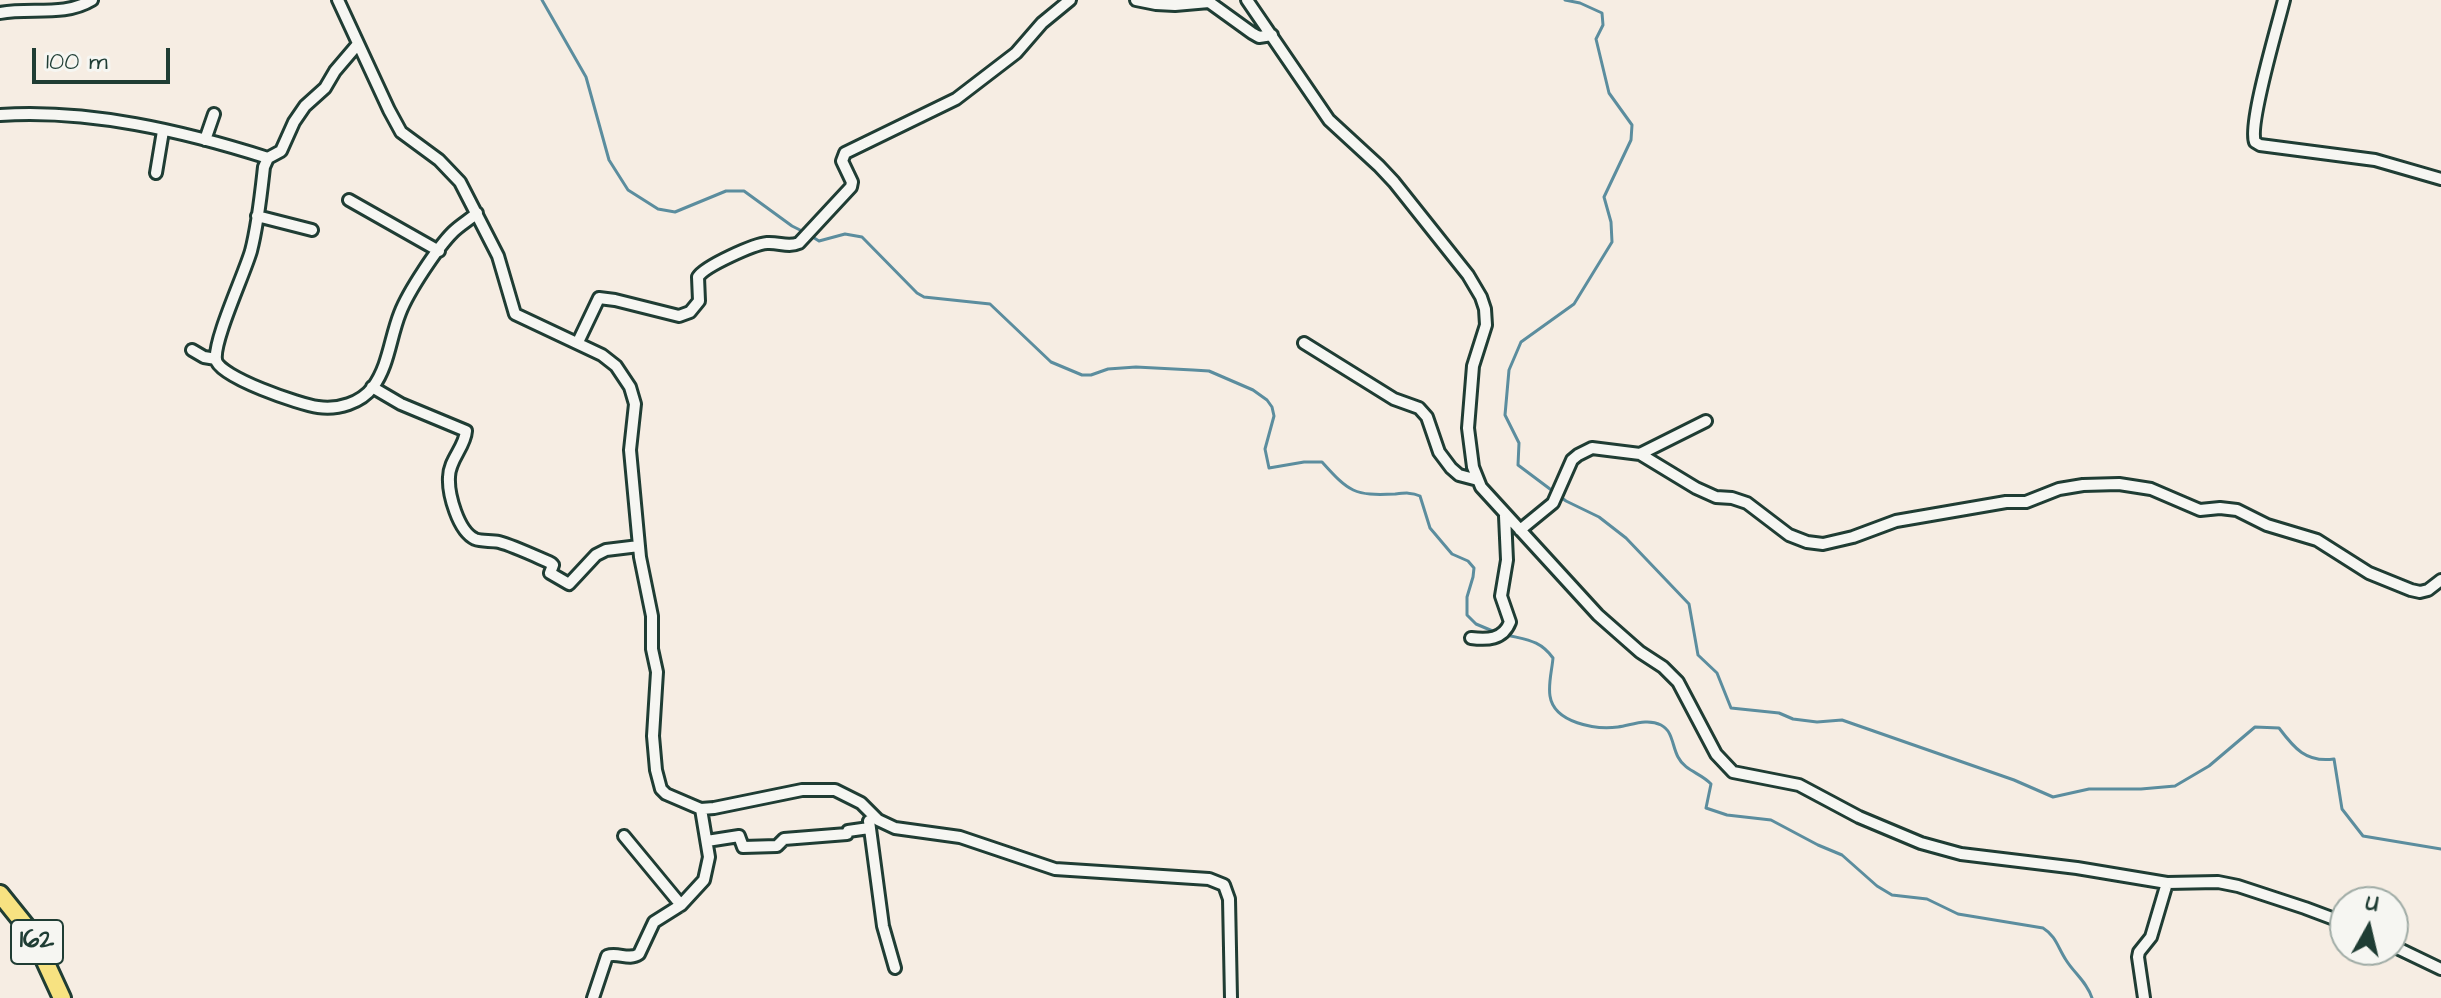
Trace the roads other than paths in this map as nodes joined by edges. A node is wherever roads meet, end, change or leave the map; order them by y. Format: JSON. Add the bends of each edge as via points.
{"nodes":[{"id":1,"x":92,"y":0,"type":"edge"},
{"id":2,"x":338,"y":0,"type":"edge"},
{"id":3,"x":1070,"y":0,"type":"edge"},
{"id":4,"x":1136,"y":0,"type":"edge"},
{"id":5,"x":1247,"y":0,"type":"edge"},
{"id":6,"x":2284,"y":0,"type":"edge"},
{"id":7,"x":0,"y":13,"type":"edge"},
{"id":8,"x":1272,"y":35,"type":"junction"},
{"id":9,"x":358,"y":44,"type":"junction"},
{"id":10,"x":214,"y":114,"type":"dead end"},
{"id":11,"x":0,"y":115,"type":"edge"},
{"id":12,"x":163,"y":131,"type":"junction"},
{"id":13,"x":205,"y":140,"type":"junction"},
{"id":14,"x":268,"y":158,"type":"junction"},
{"id":15,"x":156,"y":173,"type":"dead end"},
{"id":16,"x":2441,"y":179,"type":"edge"},
{"id":17,"x":349,"y":200,"type":"dead end"},
{"id":18,"x":477,"y":213,"type":"junction"},
{"id":19,"x":257,"y":216,"type":"junction"},
{"id":20,"x":312,"y":230,"type":"dead end"},
{"id":21,"x":439,"y":251,"type":"junction"},
{"id":22,"x":578,"y":342,"type":"junction"},
{"id":23,"x":1304,"y":343,"type":"dead end"},
{"id":24,"x":192,"y":350,"type":"dead end"},
{"id":25,"x":216,"y":359,"type":"junction"},
{"id":26,"x":372,"y":387,"type":"junction"},
{"id":27,"x":1706,"y":421,"type":"dead end"},
{"id":28,"x":1640,"y":454,"type":"junction"},
{"id":29,"x":1478,"y":480,"type":"junction"},
{"id":30,"x":1505,"y":516,"type":"junction"},
{"id":31,"x":1520,"y":530,"type":"junction"},
{"id":32,"x":639,"y":546,"type":"junction"},
{"id":33,"x":2441,"y":580,"type":"edge"},
{"id":34,"x":1471,"y":638,"type":"dead end"},
{"id":35,"x":701,"y":809,"type":"junction"},
{"id":36,"x":867,"y":811,"type":"junction"},
{"id":37,"x":869,"y":828,"type":"junction"},
{"id":38,"x":624,"y":836,"type":"dead end"},
{"id":39,"x":707,"y":841,"type":"junction"},
{"id":40,"x":2167,"y":883,"type":"junction"},
{"id":41,"x":0,"y":894,"type":"edge"},
{"id":42,"x":681,"y":905,"type":"junction"},
{"id":43,"x":2329,"y":917,"type":"edge"},
{"id":44,"x":2409,"y":954,"type":"edge"},
{"id":45,"x":895,"y":968,"type":"dead end"},
{"id":46,"x":2441,"y":969,"type":"edge"},
{"id":47,"x":62,"y":998,"type":"edge"},
{"id":48,"x":593,"y":998,"type":"edge"},
{"id":49,"x":1231,"y":998,"type":"edge"},
{"id":50,"x":2144,"y":998,"type":"edge"}],
"edges":[{"from":1,"to":7,"type":"street","via":[[78,7]]},
{"from":2,"to":9,"type":"street"},
{"from":3,"to":22,"type":"street","via":[[1016,53],[956,99],[845,153],[842,161],[852,186],[802,241],[793,246],[762,244],[703,271],[699,301],[685,315],[599,298]]},
{"from":4,"to":8,"type":"street","via":[[1209,2],[1259,37]]},
{"from":5,"to":8,"type":"street"},
{"from":6,"to":16,"type":"street","via":[[2259,98],[2255,142],[2375,160]]},
{"from":8,"to":29,"type":"street","via":[[1329,120],[1394,182],[1481,297],[1486,325],[1473,366],[1468,428]]},
{"from":9,"to":14,"type":"street","via":[[305,106],[281,151]]},
{"from":9,"to":18,"type":"street","via":[[401,132],[447,167]]},
{"from":10,"to":13,"type":"street"},
{"from":11,"to":12,"type":"street","via":[[71,115]]},
{"from":12,"to":13,"type":"street"},
{"from":12,"to":15,"type":"street"},
{"from":13,"to":14,"type":"street"},
{"from":14,"to":19,"type":"street"},
{"from":17,"to":21,"type":"street"},
{"from":18,"to":21,"type":"street"},
{"from":18,"to":22,"type":"street","via":[[498,256],[515,314]]},
{"from":19,"to":20,"type":"street"},
{"from":19,"to":25,"type":"street","via":[[252,248]]},
{"from":21,"to":26,"type":"street","via":[[400,311],[386,362]]},
{"from":22,"to":32,"type":"street","via":[[616,366],[633,396],[630,450]]},
{"from":23,"to":29,"type":"street","via":[[1394,399],[1419,408],[1451,468]]},
{"from":24,"to":25,"type":"street"},
{"from":25,"to":26,"type":"street","via":[[219,368],[239,379],[317,407],[351,403]]},
{"from":26,"to":32,"type":"street","via":[[466,431],[449,478],[457,517],[474,538],[500,542],[551,563],[550,573],[569,584],[596,555]]},
{"from":27,"to":28,"type":"street"},
{"from":28,"to":31,"type":"street","via":[[1584,451],[1572,460],[1553,503]]},
{"from":28,"to":33,"type":"street","via":[[1696,488],[1747,503],[1807,542],[1823,544],[1896,521],[2026,502],[2059,489],[2119,484],[2151,489],[2200,510],[2237,510],[2317,540],[2369,573],[2411,590],[2428,590]]},
{"from":29,"to":30,"type":"street"},
{"from":30,"to":31,"type":"street"},
{"from":30,"to":34,"type":"street","via":[[1507,560],[1501,596],[1510,622],[1497,637]]},
{"from":31,"to":40,"type":"street","via":[[1598,615],[1678,682],[1730,770],[1799,785],[1859,817],[1961,854]]},
{"from":32,"to":35,"type":"street","via":[[657,672],[653,736],[658,782],[666,794]]},
{"from":35,"to":36,"type":"street","via":[[814,789],[840,792]]},
{"from":35,"to":39,"type":"street"},
{"from":36,"to":37,"type":"street"},
{"from":36,"to":49,"type":"street","via":[[895,828],[960,837],[1055,869],[1200,877],[1222,883],[1229,899]]},
{"from":37,"to":39,"type":"street","via":[[784,839],[777,846],[743,847],[739,836]]},
{"from":37,"to":45,"type":"street","via":[[883,926]]},
{"from":38,"to":42,"type":"street"},
{"from":39,"to":42,"type":"street","via":[[704,880]]},
{"from":40,"to":43,"type":"street","via":[[2238,886]]},
{"from":40,"to":50,"type":"street","via":[[2151,937],[2139,952]]},
{"from":41,"to":47,"type":"main road","number":"162","via":[[33,935]]},
{"from":42,"to":48,"type":"street","via":[[654,922],[639,954],[607,956]]},
{"from":44,"to":46,"type":"street"}]}
